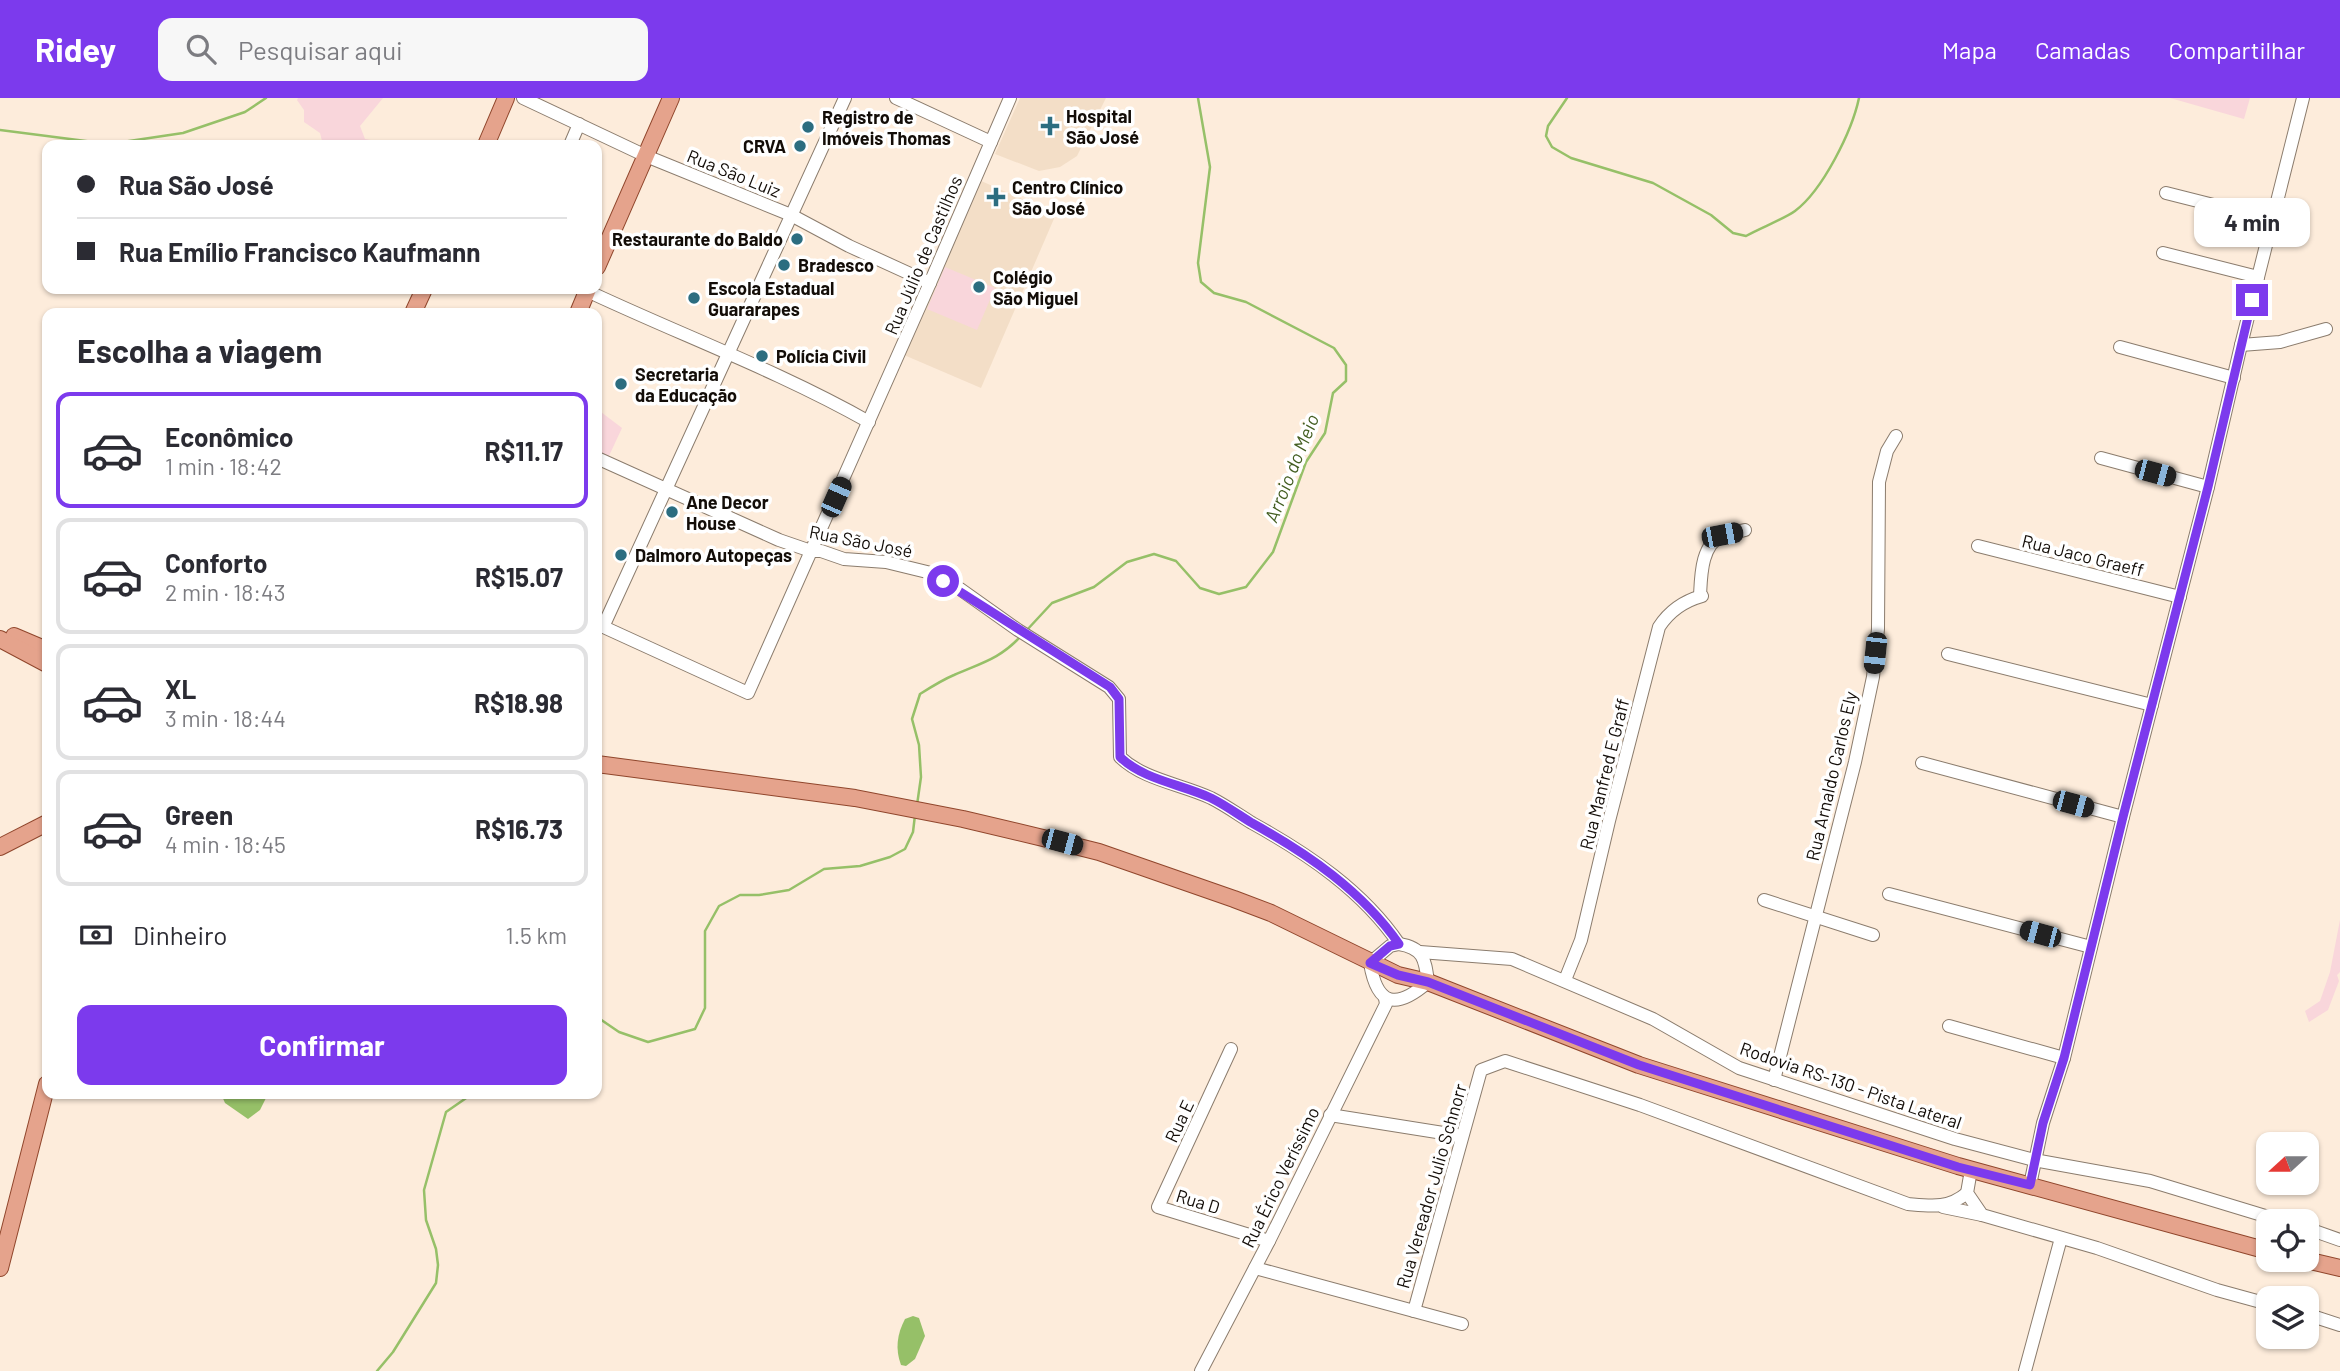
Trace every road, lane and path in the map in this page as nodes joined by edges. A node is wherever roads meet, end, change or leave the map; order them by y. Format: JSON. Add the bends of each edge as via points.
{"nodes":[{"id":1,"x":506,"y":98,"type":"edge"},
{"id":2,"x":523,"y":98,"type":"edge"},
{"id":3,"x":671,"y":98,"type":"edge"},
{"id":4,"x":845,"y":98,"type":"edge"},
{"id":5,"x":896,"y":98,"type":"edge"},
{"id":6,"x":1010,"y":98,"type":"edge"},
{"id":7,"x":2303,"y":98,"type":"edge"},
{"id":8,"x":579,"y":124,"type":"junction"},
{"id":9,"x":487,"y":140,"type":"edge"},
{"id":10,"x":571,"y":140,"type":"edge"},
{"id":11,"x":991,"y":142,"type":"junction"},
{"id":12,"x":646,"y":156,"type":"junction"},
{"id":13,"x":2166,"y":193,"type":"dead end"},
{"id":14,"x":791,"y":215,"type":"junction"},
{"id":15,"x":2273,"y":220,"type":"junction"},
{"id":16,"x":2163,"y":253,"type":"dead end"},
{"id":17,"x":602,"y":256,"type":"edge"},
{"id":18,"x":2258,"y":277,"type":"junction"},
{"id":19,"x":930,"y":283,"type":"junction"},
{"id":20,"x":597,"y":294,"type":"edge"},
{"id":21,"x":2326,"y":329,"type":"dead end"},
{"id":22,"x":2241,"y":345,"type":"junction"},
{"id":23,"x":2120,"y":347,"type":"dead end"},
{"id":24,"x":729,"y":353,"type":"junction"},
{"id":25,"x":2234,"y":378,"type":"junction"},
{"id":26,"x":869,"y":422,"type":"junction"},
{"id":27,"x":1896,"y":436,"type":"dead end"},
{"id":28,"x":2101,"y":458,"type":"dead end"},
{"id":29,"x":602,"y":460,"type":"edge"},
{"id":30,"x":2208,"y":487,"type":"junction"},
{"id":31,"x":666,"y":491,"type":"junction"},
{"id":32,"x":1745,"y":530,"type":"dead end"},
{"id":33,"x":1978,"y":546,"type":"dead end"},
{"id":34,"x":811,"y":551,"type":"junction"},
{"id":35,"x":2180,"y":597,"type":"junction"},
{"id":36,"x":602,"y":621,"type":"edge"},
{"id":37,"x":602,"y":626,"type":"edge"},
{"id":38,"x":0,"y":630,"type":"edge"},
{"id":39,"x":0,"y":639,"type":"edge"},
{"id":40,"x":42,"y":648,"type":"edge"},
{"id":41,"x":1948,"y":654,"type":"dead end"},
{"id":42,"x":42,"y":661,"type":"edge"},
{"id":43,"x":2152,"y":705,"type":"junction"},
{"id":44,"x":1922,"y":763,"type":"dead end"},
{"id":45,"x":602,"y":765,"type":"edge"},
{"id":46,"x":2123,"y":817,"type":"junction"},
{"id":47,"x":42,"y":826,"type":"edge"},
{"id":48,"x":0,"y":847,"type":"edge"},
{"id":49,"x":1889,"y":894,"type":"dead end"},
{"id":50,"x":1765,"y":900,"type":"dead end"},
{"id":51,"x":1815,"y":916,"type":"junction"},
{"id":52,"x":1873,"y":935,"type":"dead end"},
{"id":53,"x":1399,"y":944,"type":"junction"},
{"id":54,"x":2091,"y":947,"type":"junction"},
{"id":55,"x":1420,"y":952,"type":"junction"},
{"id":56,"x":1370,"y":963,"type":"junction"},
{"id":57,"x":1564,"y":981,"type":"junction"},
{"id":58,"x":1428,"y":982,"type":"junction"},
{"id":59,"x":1385,"y":998,"type":"junction"},
{"id":60,"x":1950,"y":1026,"type":"dead end"},
{"id":61,"x":1231,"y":1049,"type":"dead end"},
{"id":62,"x":2064,"y":1058,"type":"junction"},
{"id":63,"x":1774,"y":1080,"type":"junction"},
{"id":64,"x":43,"y":1099,"type":"edge"},
{"id":65,"x":1330,"y":1115,"type":"junction"},
{"id":66,"x":1462,"y":1136,"type":"junction"},
{"id":67,"x":2034,"y":1160,"type":"junction"},
{"id":68,"x":1971,"y":1170,"type":"junction"},
{"id":69,"x":2030,"y":1185,"type":"junction"},
{"id":70,"x":1967,"y":1193,"type":"junction"},
{"id":71,"x":1158,"y":1207,"type":"joint"},
{"id":72,"x":1939,"y":1207,"type":"junction"},
{"id":73,"x":2256,"y":1213,"type":"edge"},
{"id":74,"x":1982,"y":1215,"type":"junction"},
{"id":75,"x":2319,"y":1233,"type":"edge"},
{"id":76,"x":2061,"y":1238,"type":"junction"},
{"id":77,"x":2340,"y":1240,"type":"edge"},
{"id":78,"x":1269,"y":1241,"type":"junction"},
{"id":79,"x":2256,"y":1248,"type":"edge"},
{"id":80,"x":2319,"y":1263,"type":"edge"},
{"id":81,"x":0,"y":1268,"type":"edge"},
{"id":82,"x":1255,"y":1268,"type":"junction"},
{"id":83,"x":2340,"y":1268,"type":"edge"},
{"id":84,"x":2256,"y":1301,"type":"edge"},
{"id":85,"x":1414,"y":1311,"type":"junction"},
{"id":86,"x":2319,"y":1318,"type":"edge"},
{"id":87,"x":1462,"y":1324,"type":"dead end"},
{"id":88,"x":2340,"y":1325,"type":"edge"},
{"id":89,"x":1201,"y":1371,"type":"edge"},
{"id":90,"x":2025,"y":1371,"type":"edge"}],
"edges":[{"from":1,"to":9,"type":"main road"},
{"from":2,"to":8,"type":"street","name":"Rua São Luiz"},
{"from":3,"to":12,"type":"main road"},
{"from":4,"to":14,"type":"street"},
{"from":5,"to":11,"type":"street"},
{"from":6,"to":11,"type":"street","name":"Rua Júlio de Castilhos"},
{"from":7,"to":15,"type":"street"},
{"from":8,"to":10,"type":"street"},
{"from":8,"to":12,"type":"street","name":"Rua São Luiz"},
{"from":11,"to":19,"type":"street","name":"Rua Júlio de Castilhos"},
{"from":12,"to":14,"type":"street","name":"Rua São Luiz"},
{"from":12,"to":17,"type":"main road"},
{"from":13,"to":15,"type":"street"},
{"from":14,"to":19,"type":"street","name":"Rua São Luiz"},
{"from":14,"to":24,"type":"street"},
{"from":15,"to":18,"type":"street"},
{"from":16,"to":18,"type":"street"},
{"from":18,"to":22,"type":"street"},
{"from":19,"to":26,"type":"street","name":"Rua Júlio de Castilhos"},
{"from":20,"to":24,"type":"street"},
{"from":21,"to":22,"type":"street","via":[[2280,342]]},
{"from":22,"to":25,"type":"street"},
{"from":23,"to":25,"type":"street"},
{"from":24,"to":26,"type":"street"},
{"from":24,"to":31,"type":"street"},
{"from":25,"to":30,"type":"street"},
{"from":26,"to":34,"type":"street","name":"Rua Júlio de Castilhos"},
{"from":27,"to":51,"type":"street","name":"Rua Arnaldo Carlos Ely","via":[[1879,482],[1878,629],[1872,677]]},
{"from":28,"to":30,"type":"street"},
{"from":29,"to":31,"type":"street","name":"Rua São José"},
{"from":30,"to":35,"type":"street"},
{"from":31,"to":34,"type":"street","name":"Rua São José"},
{"from":31,"to":36,"type":"street"},
{"from":32,"to":57,"type":"street","name":"Rua Manfred E Graff","via":[[1713,542],[1703,566],[1702,596],[1681,603],[1659,626],[1581,940]]},
{"from":33,"to":35,"type":"street","name":"Rua Jaco Graeff"},
{"from":34,"to":37,"type":"street","name":"Rua Júlio de Castilhos","via":[[748,693]]},
{"from":34,"to":53,"type":"street","name":"Rua São José","via":[[927,572],[1110,687],[1119,699],[1120,757],[1132,768],[1211,799],[1283,840],[1361,900]]},
{"from":35,"to":43,"type":"street"},
{"from":38,"to":40,"type":"main road"},
{"from":39,"to":42,"type":"main road"},
{"from":41,"to":43,"type":"street"},
{"from":43,"to":46,"type":"street"},
{"from":44,"to":46,"type":"street"},
{"from":45,"to":56,"type":"main road","via":[[880,803],[1099,852],[1271,913]]},
{"from":46,"to":54,"type":"street"},
{"from":47,"to":48,"type":"main road"},
{"from":49,"to":54,"type":"street"},
{"from":50,"to":51,"type":"street"},
{"from":51,"to":52,"type":"street"},
{"from":51,"to":63,"type":"street","name":"Rua Arnaldo Carlos Ely"},
{"from":53,"to":55,"type":"street","name":"Rodovia RS-130 - Pista Lateral"},
{"from":53,"to":56,"type":"street"},
{"from":54,"to":62,"type":"street"},
{"from":55,"to":57,"type":"street","name":"Rodovia RS-130 - Pista Lateral","via":[[1512,959]]},
{"from":55,"to":58,"type":"street"},
{"from":56,"to":58,"type":"main road"},
{"from":56,"to":59,"type":"street","via":[[1373,984]]},
{"from":57,"to":63,"type":"street","name":"Rodovia RS-130 - Pista Lateral","via":[[1653,1019],[1739,1068]]},
{"from":58,"to":59,"type":"street","via":[[1413,996]]},
{"from":58,"to":68,"type":"main road","via":[[1639,1065]]},
{"from":59,"to":65,"type":"street","name":"Rua Érico Veríssimo"},
{"from":60,"to":62,"type":"street"},
{"from":61,"to":71,"type":"street","name":"Rua E"},
{"from":62,"to":67,"type":"street"},
{"from":63,"to":67,"type":"street","name":"Rodovia RS-130 - Pista Lateral"},
{"from":64,"to":81,"type":"main road"},
{"from":65,"to":66,"type":"street"},
{"from":65,"to":78,"type":"street","name":"Rua Érico Veríssimo"},
{"from":66,"to":72,"type":"street","name":"Rua Vereador Julio Schnorr","via":[[1481,1070],[1505,1061],[1640,1105],[1908,1204]]},
{"from":66,"to":85,"type":"street","name":"Rua Vereador Julio Schnorr"},
{"from":67,"to":69,"type":"street"},
{"from":67,"to":73,"type":"street","name":"Rodovia RS-130 - Pista Lateral","via":[[2150,1181]]},
{"from":68,"to":69,"type":"main road"},
{"from":68,"to":70,"type":"street"},
{"from":69,"to":79,"type":"main road"},
{"from":70,"to":72,"type":"street","via":[[1957,1202]]},
{"from":70,"to":74,"type":"street"},
{"from":71,"to":78,"type":"street","name":"Rua D"},
{"from":72,"to":74,"type":"street"},
{"from":74,"to":76,"type":"street"},
{"from":75,"to":77,"type":"street"},
{"from":76,"to":84,"type":"street"},
{"from":76,"to":90,"type":"street"},
{"from":78,"to":82,"type":"street","name":"Rua Érico Veríssimo"},
{"from":80,"to":83,"type":"main road"},
{"from":82,"to":85,"type":"street"},
{"from":82,"to":89,"type":"street","name":"Rua Érico Veríssimo"},
{"from":85,"to":87,"type":"street"},
{"from":86,"to":88,"type":"street"}]}
